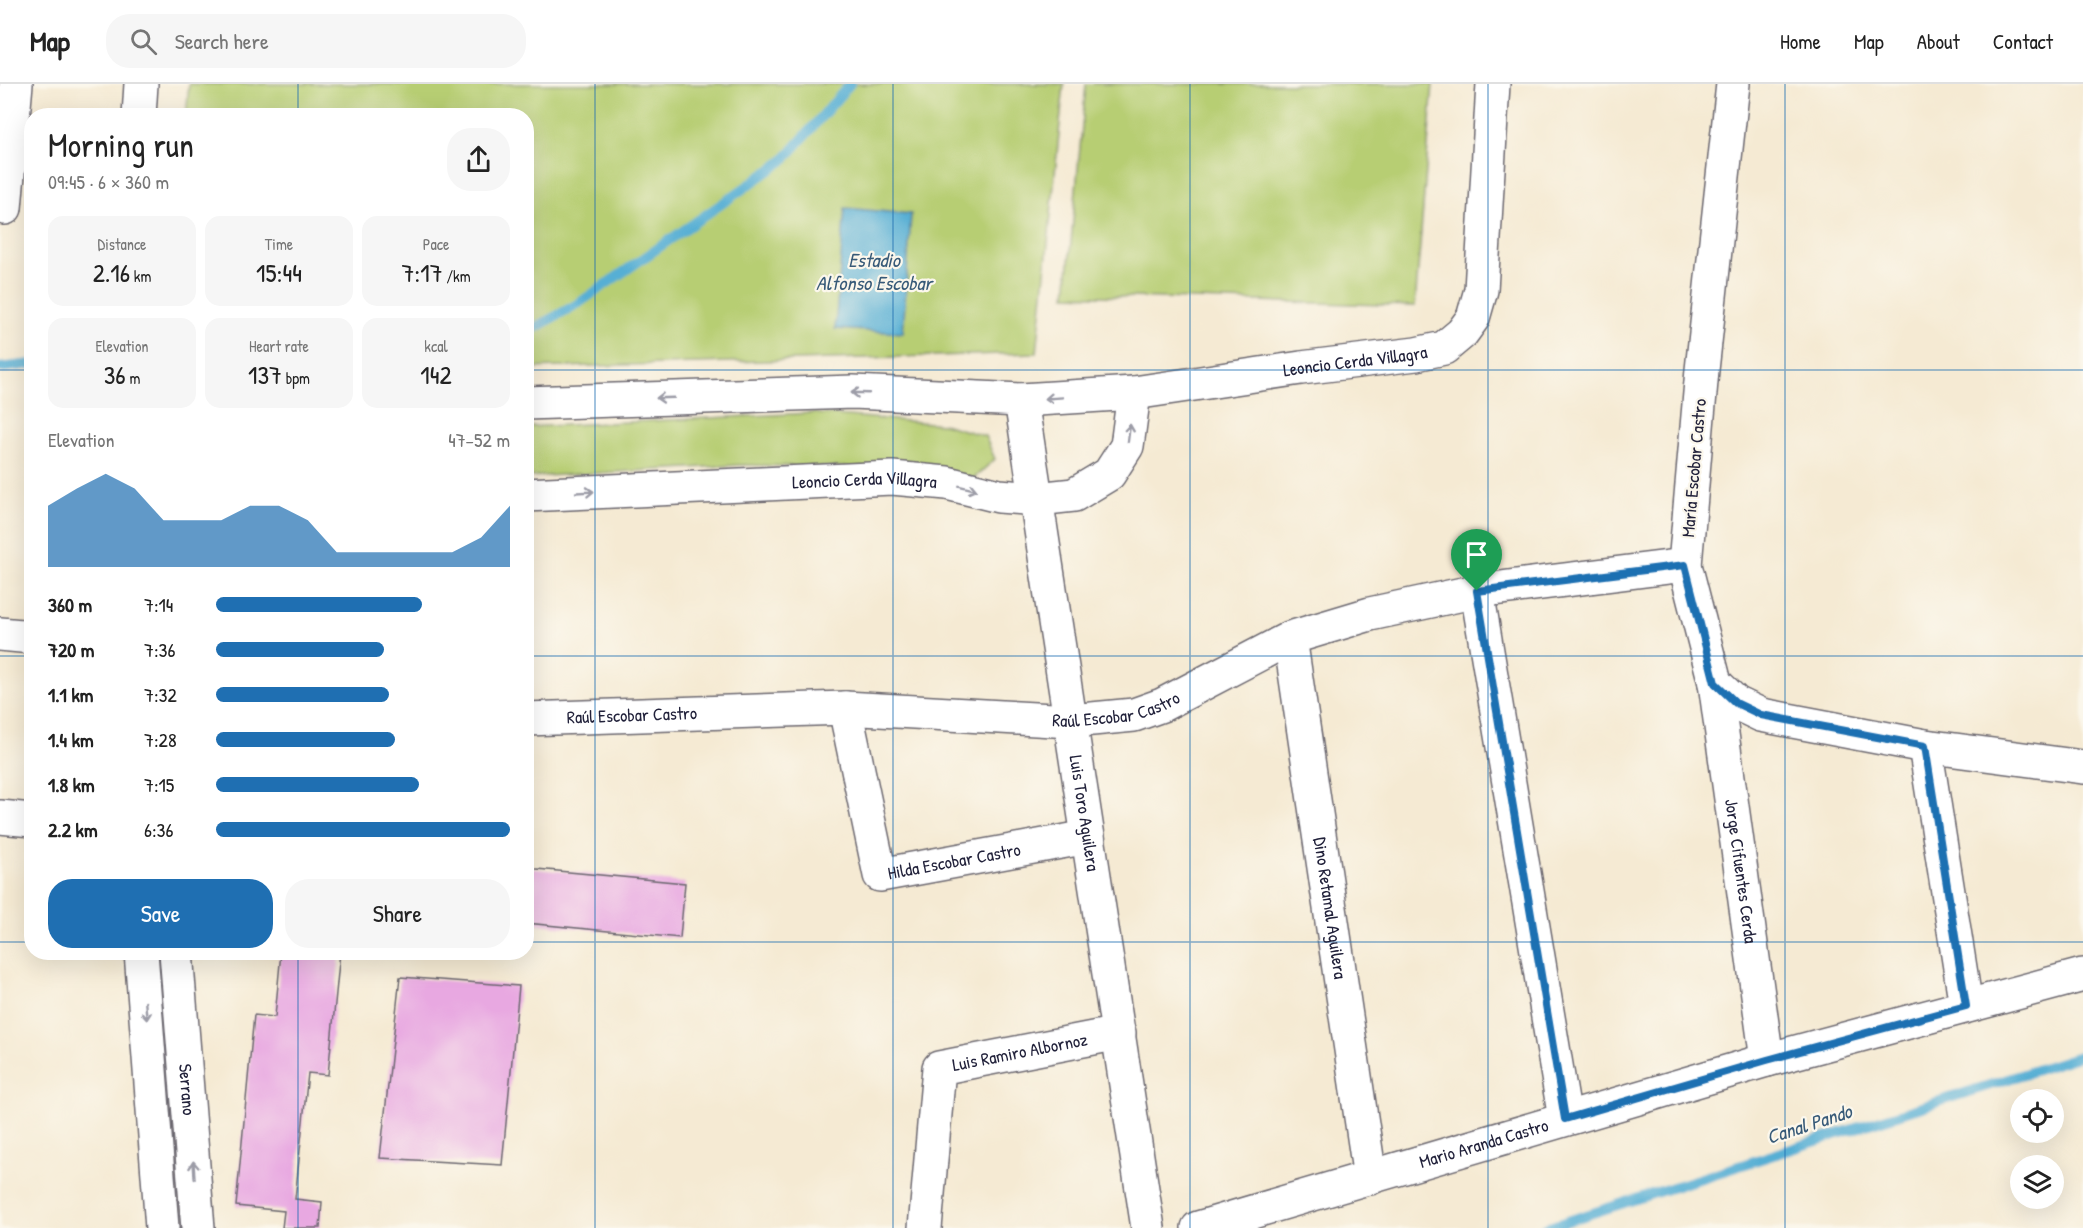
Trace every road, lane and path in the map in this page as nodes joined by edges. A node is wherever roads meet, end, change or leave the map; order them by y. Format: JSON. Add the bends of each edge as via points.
{"nodes":[{"id":1,"x":16,"y":84,"type":"edge"},
{"id":2,"x":141,"y":84,"type":"edge"},
{"id":3,"x":1493,"y":84,"type":"edge"},
{"id":4,"x":1733,"y":84,"type":"edge"},
{"id":5,"x":140,"y":108,"type":"edge"},
{"id":6,"x":12,"y":209,"type":"edge"},
{"id":7,"x":1134,"y":393,"type":"junction"},
{"id":8,"x":1022,"y":400,"type":"junction"},
{"id":9,"x":534,"y":403,"type":"edge"},
{"id":10,"x":534,"y":495,"type":"edge"},
{"id":11,"x":1037,"y":499,"type":"junction"},
{"id":12,"x":1685,"y":565,"type":"junction"},
{"id":13,"x":1477,"y":591,"type":"junction"},
{"id":14,"x":0,"y":634,"type":"edge"},
{"id":15,"x":24,"y":636,"type":"edge"},
{"id":16,"x":1290,"y":638,"type":"junction"},
{"id":17,"x":1715,"y":683,"type":"junction"},
{"id":18,"x":845,"y":708,"type":"junction"},
{"id":19,"x":534,"y":719,"type":"edge"},
{"id":20,"x":1071,"y":721,"type":"junction"},
{"id":21,"x":1925,"y":746,"type":"junction"},
{"id":22,"x":2083,"y":766,"type":"edge"},
{"id":23,"x":0,"y":817,"type":"edge"},
{"id":24,"x":24,"y":819,"type":"edge"},
{"id":25,"x":1089,"y":837,"type":"junction"},
{"id":26,"x":142,"y":960,"type":"edge"},
{"id":27,"x":177,"y":960,"type":"edge"},
{"id":28,"x":2083,"y":975,"type":"edge"},
{"id":29,"x":1966,"y":1006,"type":"junction"},
{"id":30,"x":1119,"y":1033,"type":"junction"},
{"id":31,"x":1767,"y":1060,"type":"junction"},
{"id":32,"x":1565,"y":1119,"type":"junction"},
{"id":33,"x":1370,"y":1178,"type":"junction"},
{"id":34,"x":162,"y":1228,"type":"edge"},
{"id":35,"x":198,"y":1228,"type":"edge"},
{"id":36,"x":925,"y":1228,"type":"edge"},
{"id":37,"x":1148,"y":1228,"type":"edge"},
{"id":38,"x":1198,"y":1228,"type":"edge"}],
"edges":[{"from":1,"to":6,"type":"street"},
{"from":2,"to":5,"type":"street"},
{"from":3,"to":7,"type":"street","name":"Leoncio Cerda Villagra","via":[[1481,290],[1473,318],[1462,333],[1444,348],[1416,354]]},
{"from":4,"to":12,"type":"street","name":"María Escobar Castro"},
{"from":7,"to":8,"type":"street","name":"Leoncio Cerda Villagra","one_way":true},
{"from":11,"to":7,"type":"street","name":"Leoncio Cerda Villagra","one_way":true,"via":[[1074,495],[1110,474],[1127,446]]},
{"from":8,"to":9,"type":"street","name":"Leoncio Cerda Villagra","one_way":true,"via":[[853,392]]},
{"from":8,"to":11,"type":"street","name":"Luis Toro Aguilera"},
{"from":10,"to":11,"type":"street","name":"Leoncio Cerda Villagra","one_way":true,"via":[[892,477]]},
{"from":11,"to":20,"type":"street","name":"Luis Toro Aguilera"},
{"from":12,"to":13,"type":"street","name":"Raúl Escobar Castro"},
{"from":12,"to":17,"type":"street","name":"María Escobar Castro"},
{"from":13,"to":16,"type":"street","name":"Raúl Escobar Castro","via":[[1370,614]]},
{"from":13,"to":32,"type":"street"},
{"from":14,"to":15,"type":"street"},
{"from":16,"to":20,"type":"street","name":"Raúl Escobar Castro","via":[[1162,705],[1134,715]]},
{"from":16,"to":33,"type":"street","name":"Dino Retamal Aguilera"},
{"from":17,"to":21,"type":"street","via":[[1736,703],[1761,715]]},
{"from":17,"to":31,"type":"street","name":"Jorge Cifuentes Cerda"},
{"from":18,"to":19,"type":"street","name":"Raúl Escobar Castro"},
{"from":18,"to":20,"type":"street","name":"Raúl Escobar Castro"},
{"from":18,"to":25,"type":"street","name":"Hilda Escobar Castro","via":[[880,875]]},
{"from":20,"to":25,"type":"street","name":"Luis Toro Aguilera"},
{"from":21,"to":22,"type":"street"},
{"from":21,"to":29,"type":"street"},
{"from":23,"to":24,"type":"street"},
{"from":25,"to":30,"type":"street","name":"Luis Toro Aguilera"},
{"from":26,"to":34,"type":"street","name":"Serrano","one_way":true},
{"from":35,"to":27,"type":"street","name":"Serrano","one_way":true},
{"from":28,"to":29,"type":"street","name":"Mario Aranda Castro"},
{"from":29,"to":31,"type":"street","name":"Mario Aranda Castro"},
{"from":30,"to":36,"type":"street","name":"Luis Ramiro Albornoz","via":[[939,1068]]},
{"from":30,"to":37,"type":"street","name":"Luis Toro Aguilera"},
{"from":31,"to":32,"type":"street","name":"Mario Aranda Castro"},
{"from":32,"to":33,"type":"street","name":"Mario Aranda Castro"},
{"from":33,"to":38,"type":"street","name":"Mario Aranda Castro"}]}
